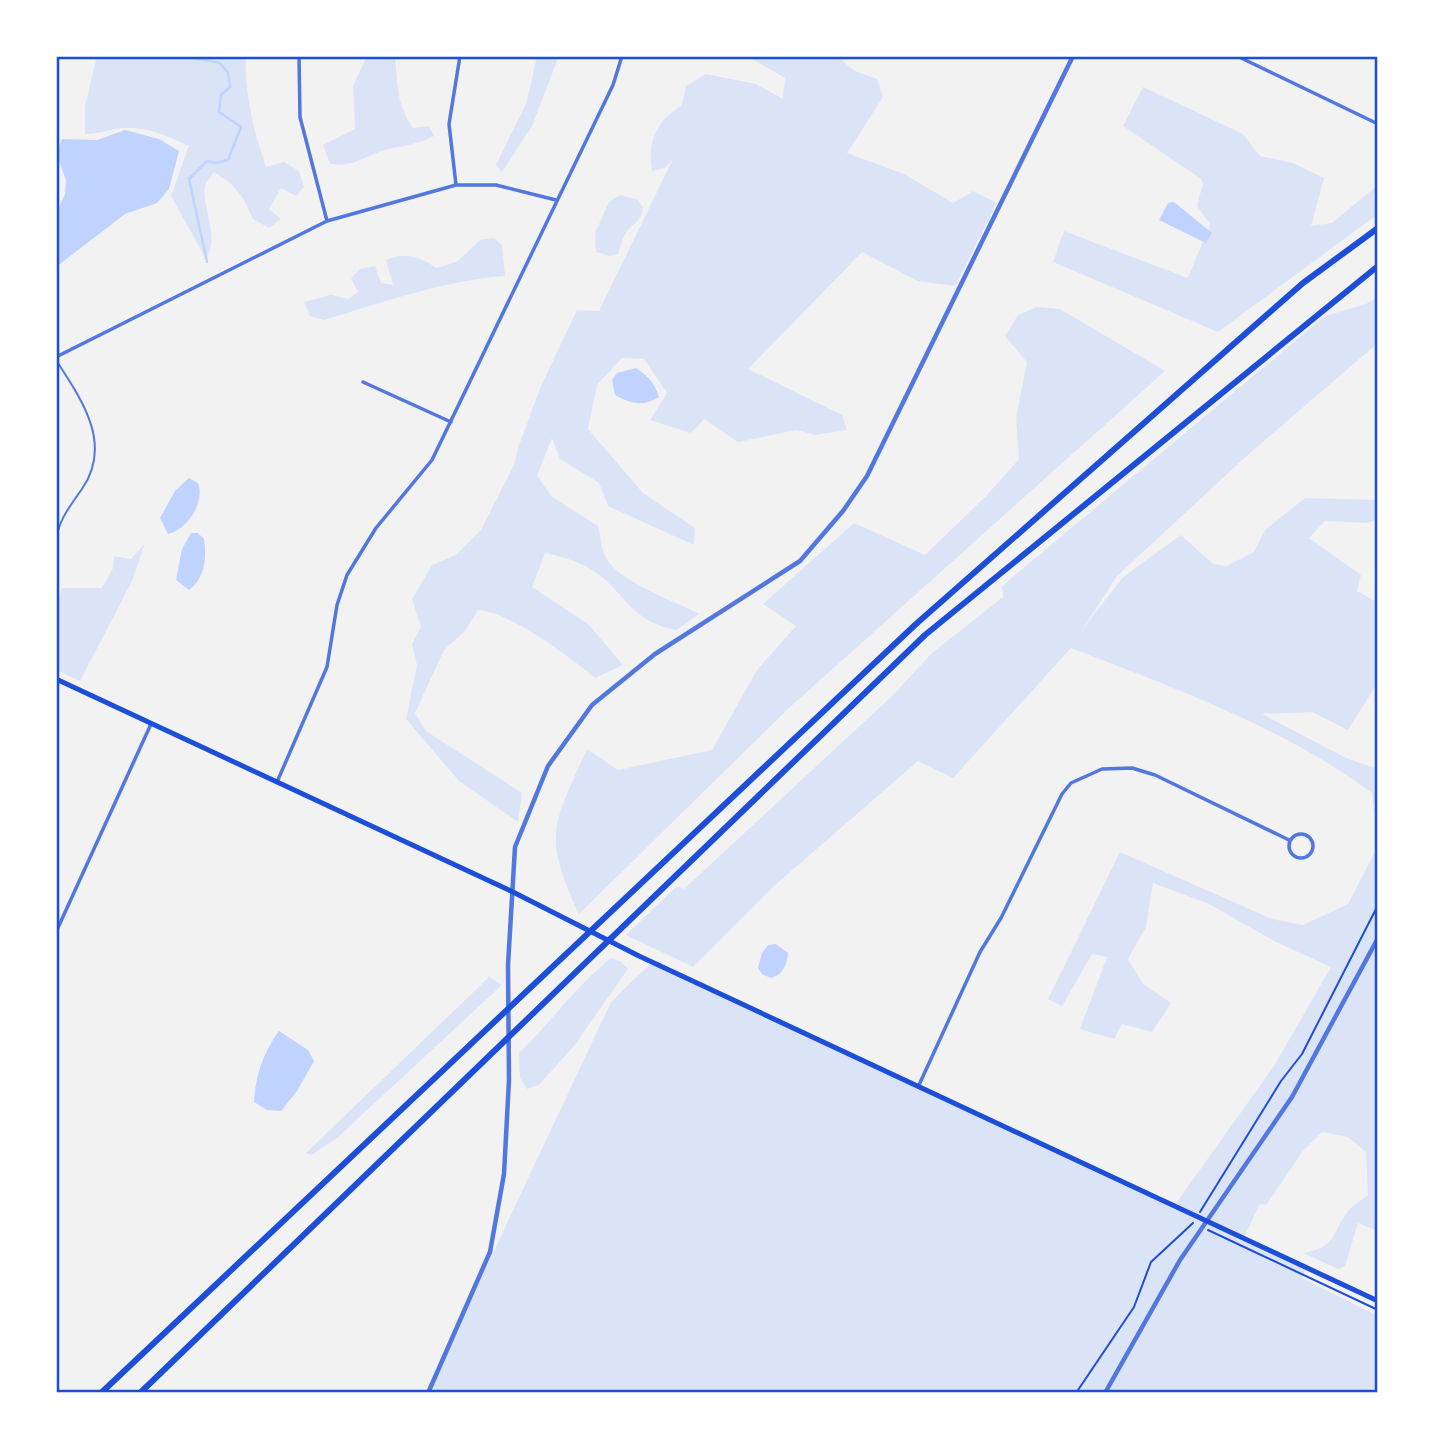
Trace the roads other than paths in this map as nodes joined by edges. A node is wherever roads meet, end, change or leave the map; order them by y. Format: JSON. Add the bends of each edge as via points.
{"nodes":[{"id":1,"x":299,"y":56,"type":"edge"},
{"id":2,"x":460,"y":56,"type":"edge"},
{"id":3,"x":622,"y":56,"type":"edge"},
{"id":4,"x":1073,"y":56,"type":"edge"},
{"id":5,"x":1237,"y":56,"type":"edge"},
{"id":6,"x":1378,"y":124,"type":"edge"},
{"id":7,"x":457,"y":185,"type":"junction"},
{"id":8,"x":555,"y":200,"type":"junction"},
{"id":9,"x":327,"y":221,"type":"junction"},
{"id":10,"x":1378,"y":228,"type":"edge"},
{"id":11,"x":1378,"y":266,"type":"edge"},
{"id":12,"x":56,"y":359,"type":"edge"},
{"id":13,"x":363,"y":382,"type":"dead end"},
{"id":14,"x":450,"y":422,"type":"junction"},
{"id":15,"x":56,"y":543,"type":"edge"},
{"id":16,"x":56,"y":679,"type":"edge"},
{"id":17,"x":152,"y":724,"type":"junction"},
{"id":18,"x":277,"y":782,"type":"junction"},
{"id":19,"x":1289,"y":841,"type":"junction"},
{"id":20,"x":511,"y":891,"type":"junction"},
{"id":21,"x":56,"y":932,"type":"edge"},
{"id":22,"x":1378,"y":938,"type":"edge"},
{"id":23,"x":919,"y":1085,"type":"junction"},
{"id":24,"x":1207,"y":1221,"type":"junction"},
{"id":25,"x":1378,"y":1301,"type":"edge"},
{"id":26,"x":118,"y":1377,"type":"junction"},
{"id":27,"x":94,"y":1393,"type":"edge"},
{"id":28,"x":101,"y":1393,"type":"edge"},
{"id":29,"x":140,"y":1393,"type":"edge"},
{"id":30,"x":428,"y":1393,"type":"edge"},
{"id":31,"x":1105,"y":1393,"type":"edge"}],
"edges":[{"from":1,"to":9,"type":"street","via":[[300,117]]},
{"from":2,"to":7,"type":"street","via":[[449,124]]},
{"from":3,"to":8,"type":"street","via":[[613,85]]},
{"from":4,"to":20,"type":"street","via":[[867,477],[800,561],[655,654],[592,705],[548,766],[525,816],[515,847]]},
{"from":5,"to":6,"type":"street"},
{"from":7,"to":8,"type":"street","via":[[496,185]]},
{"from":7,"to":9,"type":"street"},
{"from":8,"to":14,"type":"street"},
{"from":9,"to":12,"type":"street"},
{"from":10,"to":26,"type":"highway","via":[[1303,283],[916,624]]},
{"from":11,"to":29,"type":"highway","via":[[925,635]]},
{"from":12,"to":15,"type":"lane","via":[[80,397],[96,450],[94,468],[60,523]]},
{"from":13,"to":14,"type":"street"},
{"from":14,"to":18,"type":"street","via":[[432,460],[376,528],[347,575],[327,667]]},
{"from":16,"to":17,"type":"main road"},
{"from":17,"to":18,"type":"main road"},
{"from":17,"to":21,"type":"street"},
{"from":18,"to":20,"type":"main road"},
{"from":19,"to":19,"type":"street","via":[[1290,853],[1297,858],[1309,855],[1313,848],[1310,837],[1303,834]]},
{"from":19,"to":23,"type":"street","via":[[1132,768],[1101,769],[1071,783],[1055,804],[980,952]]},
{"from":20,"to":23,"type":"main road","via":[[639,956]]},
{"from":20,"to":30,"type":"street","via":[[504,1174],[490,1252]]},
{"from":22,"to":24,"type":"street","via":[[1292,1097]]},
{"from":23,"to":24,"type":"main road"},
{"from":24,"to":25,"type":"main road"},
{"from":24,"to":31,"type":"street"},
{"from":26,"to":27,"type":"highway"},
{"from":26,"to":28,"type":"highway"}]}
